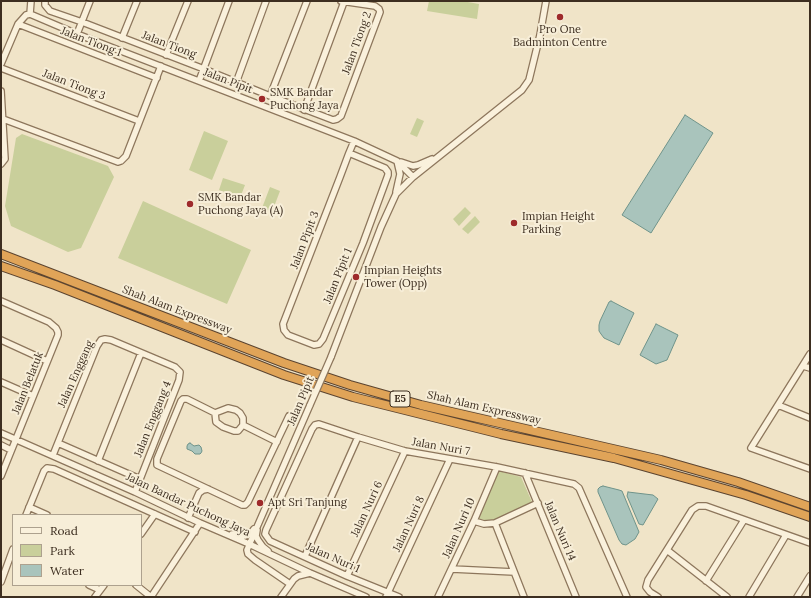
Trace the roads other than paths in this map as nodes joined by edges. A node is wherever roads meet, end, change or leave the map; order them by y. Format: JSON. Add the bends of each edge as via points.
{"nodes":[{"id":1,"x":31,"y":1,"type":"edge"},
{"id":2,"x":45,"y":1,"type":"edge"},
{"id":3,"x":90,"y":1,"type":"edge"},
{"id":4,"x":136,"y":1,"type":"edge"},
{"id":5,"x":188,"y":1,"type":"edge"},
{"id":6,"x":229,"y":1,"type":"edge"},
{"id":7,"x":266,"y":1,"type":"edge"},
{"id":8,"x":307,"y":1,"type":"edge"},
{"id":9,"x":342,"y":1,"type":"edge"},
{"id":10,"x":546,"y":1,"type":"edge"},
{"id":11,"x":30,"y":14,"type":"junction"},
{"id":12,"x":82,"y":22,"type":"junction"},
{"id":13,"x":18,"y":24,"type":"junction"},
{"id":14,"x":77,"y":34,"type":"junction"},
{"id":15,"x":122,"y":38,"type":"junction"},
{"id":16,"x":166,"y":55,"type":"junction"},
{"id":17,"x":1,"y":64,"type":"edge"},
{"id":18,"x":161,"y":66,"type":"junction"},
{"id":19,"x":1,"y":68,"type":"edge"},
{"id":20,"x":204,"y":69,"type":"junction"},
{"id":21,"x":156,"y":78,"type":"junction"},
{"id":22,"x":199,"y":81,"type":"junction"},
{"id":23,"x":236,"y":83,"type":"junction"},
{"id":24,"x":1,"y":91,"type":"edge"},
{"id":25,"x":270,"y":96,"type":"junction"},
{"id":26,"x":304,"y":110,"type":"junction"},
{"id":27,"x":3,"y":119,"type":"junction"},
{"id":28,"x":335,"y":120,"type":"junction"},
{"id":29,"x":140,"y":121,"type":"junction"},
{"id":30,"x":334,"y":133,"type":"junction"},
{"id":31,"x":354,"y":141,"type":"junction"},
{"id":32,"x":349,"y":153,"type":"junction"},
{"id":33,"x":439,"y":156,"type":"junction"},
{"id":34,"x":397,"y":161,"type":"junction"},
{"id":35,"x":1,"y":164,"type":"edge"},
{"id":36,"x":413,"y":177,"type":"junction"},
{"id":37,"x":396,"y":194,"type":"junction"},
{"id":38,"x":1,"y":254,"type":"edge"},
{"id":39,"x":1,"y":266,"type":"edge"},
{"id":40,"x":1,"y":300,"type":"edge"},
{"id":41,"x":298,"y":339,"type":"joint"},
{"id":42,"x":1,"y":340,"type":"edge"},
{"id":43,"x":141,"y":353,"type":"junction"},
{"id":44,"x":810,"y":354,"type":"edge"},
{"id":45,"x":48,"y":361,"type":"junction"},
{"id":46,"x":803,"y":366,"type":"junction"},
{"id":47,"x":810,"y":368,"type":"edge"},
{"id":48,"x":1,"y":382,"type":"edge"},
{"id":49,"x":33,"y":396,"type":"junction"},
{"id":50,"x":778,"y":405,"type":"junction"},
{"id":51,"x":215,"y":413,"type":"junction"},
{"id":52,"x":289,"y":416,"type":"dead end"},
{"id":53,"x":810,"y":418,"type":"edge"},
{"id":54,"x":243,"y":425,"type":"junction"},
{"id":55,"x":1,"y":433,"type":"edge"},
{"id":56,"x":358,"y":437,"type":"junction"},
{"id":57,"x":15,"y":439,"type":"junction"},
{"id":58,"x":277,"y":442,"type":"junction"},
{"id":59,"x":58,"y":443,"type":"junction"},
{"id":60,"x":1,"y":445,"type":"edge"},
{"id":61,"x":11,"y":450,"type":"junction"},
{"id":62,"x":405,"y":451,"type":"junction"},
{"id":63,"x":52,"y":455,"type":"junction"},
{"id":64,"x":450,"y":459,"type":"junction"},
{"id":65,"x":98,"y":461,"type":"junction"},
{"id":66,"x":497,"y":467,"type":"junction"},
{"id":67,"x":810,"y":469,"type":"edge"},
{"id":68,"x":525,"y":473,"type":"junction"},
{"id":69,"x":1,"y":476,"type":"edge"},
{"id":70,"x":140,"y":479,"type":"junction"},
{"id":71,"x":195,"y":484,"type":"junction"},
{"id":72,"x":208,"y":489,"type":"junction"},
{"id":73,"x":135,"y":492,"type":"junction"},
{"id":74,"x":200,"y":493,"type":"junction"},
{"id":75,"x":538,"y":504,"type":"junction"},
{"id":76,"x":29,"y":507,"type":"junction"},
{"id":77,"x":810,"y":507,"type":"edge"},
{"id":78,"x":26,"y":514,"type":"edge"},
{"id":79,"x":45,"y":514,"type":"edge"},
{"id":80,"x":155,"y":514,"type":"junction"},
{"id":81,"x":810,"y":517,"type":"edge"},
{"id":82,"x":188,"y":518,"type":"junction"},
{"id":83,"x":744,"y":520,"type":"junction"},
{"id":84,"x":474,"y":521,"type":"junction"},
{"id":85,"x":200,"y":523,"type":"junction"},
{"id":86,"x":495,"y":523,"type":"junction"},
{"id":87,"x":206,"y":526,"type":"junction"},
{"id":88,"x":257,"y":526,"type":"junction"},
{"id":89,"x":266,"y":530,"type":"joint"},
{"id":90,"x":195,"y":532,"type":"junction"},
{"id":91,"x":142,"y":533,"type":"edge"},
{"id":92,"x":786,"y":535,"type":"junction"},
{"id":93,"x":810,"y":543,"type":"edge"},
{"id":94,"x":249,"y":544,"type":"junction"},
{"id":95,"x":667,"y":550,"type":"junction"},
{"id":96,"x":12,"y":554,"type":"edge"},
{"id":97,"x":305,"y":556,"type":"junction"},
{"id":98,"x":276,"y":557,"type":"junction"},
{"id":99,"x":452,"y":569,"type":"junction"},
{"id":100,"x":514,"y":572,"type":"junction"},
{"id":101,"x":310,"y":573,"type":"junction"},
{"id":102,"x":347,"y":576,"type":"junction"},
{"id":103,"x":810,"y":576,"type":"edge"},
{"id":104,"x":706,"y":581,"type":"junction"},
{"id":105,"x":1,"y":582,"type":"edge"},
{"id":106,"x":290,"y":584,"type":"junction"},
{"id":107,"x":137,"y":586,"type":"edge"},
{"id":108,"x":102,"y":588,"type":"edge"},
{"id":109,"x":387,"y":595,"type":"edge"},
{"id":110,"x":800,"y":596,"type":"edge"},
{"id":111,"x":95,"y":597,"type":"edge"},
{"id":112,"x":151,"y":597,"type":"edge"},
{"id":113,"x":281,"y":597,"type":"edge"},
{"id":114,"x":366,"y":597,"type":"edge"},
{"id":115,"x":399,"y":597,"type":"edge"},
{"id":116,"x":438,"y":597,"type":"edge"},
{"id":117,"x":524,"y":597,"type":"edge"},
{"id":118,"x":576,"y":597,"type":"edge"},
{"id":119,"x":626,"y":597,"type":"edge"},
{"id":120,"x":658,"y":597,"type":"edge"},
{"id":121,"x":727,"y":597,"type":"edge"},
{"id":122,"x":749,"y":597,"type":"edge"}],
"edges":[{"from":1,"to":11,"type":"street"},
{"from":2,"to":12,"type":"street","name":"Jalan Tiong","via":[[50,11]]},
{"from":3,"to":12,"type":"street"},
{"from":4,"to":15,"type":"street"},
{"from":5,"to":16,"type":"street"},
{"from":6,"to":20,"type":"street"},
{"from":7,"to":23,"type":"street"},
{"from":8,"to":25,"type":"street"},
{"from":9,"to":26,"type":"street"},
{"from":9,"to":28,"type":"street","name":"Jalan Tiong 2","via":[[376,6],[380,12],[340,116]]},
{"from":10,"to":33,"type":"street","name":"Jalan Pipit","via":[[530,80],[522,90]]},
{"from":11,"to":13,"type":"street"},
{"from":11,"to":14,"type":"street","name":"Jalan Pipit"},
{"from":12,"to":14,"type":"street"},
{"from":12,"to":15,"type":"street","name":"Jalan Tiong"},
{"from":13,"to":17,"type":"street"},
{"from":13,"to":21,"type":"street","name":"Jalan Tiong 1"},
{"from":14,"to":18,"type":"street","name":"Jalan Pipit"},
{"from":15,"to":16,"type":"street","name":"Jalan Tiong"},
{"from":16,"to":20,"type":"street","name":"Jalan Tiong"},
{"from":18,"to":21,"type":"street"},
{"from":18,"to":22,"type":"street","name":"Jalan Pipit"},
{"from":19,"to":29,"type":"street","name":"Jalan Tiong 3"},
{"from":20,"to":22,"type":"street"},
{"from":20,"to":23,"type":"street","name":"Jalan Tiong"},
{"from":21,"to":29,"type":"street"},
{"from":22,"to":30,"type":"street","name":"Jalan Pipit"},
{"from":23,"to":25,"type":"street","name":"Jalan Tiong"},
{"from":24,"to":27,"type":"street"},
{"from":25,"to":26,"type":"street","name":"Jalan Tiong"},
{"from":26,"to":28,"type":"street","name":"Jalan Tiong"},
{"from":27,"to":29,"type":"street","via":[[118,162],[126,156]]},
{"from":27,"to":35,"type":"street","via":[[5,158]]},
{"from":28,"to":30,"type":"street"},
{"from":30,"to":31,"type":"street","name":"Jalan Pipit"},
{"from":31,"to":32,"type":"street","name":"Jalan Pipit 3"},
{"from":31,"to":34,"type":"street","name":"Jalan Pipit"},
{"from":32,"to":41,"type":"street","name":"Jalan Pipit 3","via":[[283,324],[288,335]]},
{"from":32,"to":41,"type":"street","name":"Jalan Pipit 1","via":[[387,170],[388,175],[323,339],[314,345]]},
{"from":33,"to":34,"type":"street","via":[[413,166]]},
{"from":33,"to":36,"type":"street","name":"Jalan Pipit"},
{"from":34,"to":36,"type":"street","name":"Jalan Pipit"},
{"from":34,"to":37,"type":"street","via":[[400,174]]},
{"from":36,"to":37,"type":"street","name":"Jalan Pipit"},
{"from":37,"to":88,"type":"street","name":"Jalan Pipit","bridge":true,"via":[[331,357]]},
{"from":38,"to":77,"type":"highway","name":"Shah Alam Expressway","number":"E5","via":[[284,363],[350,385],[421,405],[661,460],[738,482]]},
{"from":39,"to":81,"type":"highway","name":"Shah Alam Expressway","number":"E5","via":[[284,375],[353,397],[501,434],[614,458],[746,495]]},
{"from":40,"to":45,"type":"street","name":"Jalan Belatuk","via":[[50,322],[56,328],[58,335]]},
{"from":42,"to":45,"type":"street"},
{"from":43,"to":59,"type":"street","name":"Jalan Enggang","via":[[108,339],[98,343]]},
{"from":43,"to":65,"type":"street"},
{"from":43,"to":70,"type":"street","name":"Jalan Enggang 4","via":[[175,367],[180,376]]},
{"from":44,"to":46,"type":"street"},
{"from":45,"to":49,"type":"street","name":"Jalan Belatuk"},
{"from":46,"to":47,"type":"street"},
{"from":46,"to":50,"type":"street"},
{"from":48,"to":49,"type":"street"},
{"from":49,"to":57,"type":"street","name":"Jalan Belatuk"},
{"from":50,"to":53,"type":"street"},
{"from":50,"to":67,"type":"street","via":[[751,448]]},
{"from":51,"to":54,"type":"street","via":[[228,408],[236,410],[242,418]]},
{"from":51,"to":54,"type":"street","via":[[216,422],[223,427],[238,431]]},
{"from":51,"to":71,"type":"street","via":[[183,399],[156,459],[157,465]]},
{"from":52,"to":58,"type":"street"},
{"from":54,"to":58,"type":"street"},
{"from":55,"to":57,"type":"street","name":"Jalan Bandar Puchong Jaya"},
{"from":56,"to":62,"type":"street","name":"Jalan Nuri 7"},
{"from":56,"to":89,"type":"street","name":"Jalan Nuri 7","via":[[319,424],[315,425]]},
{"from":56,"to":97,"type":"street"},
{"from":57,"to":61,"type":"street","name":"Jalan Belatuk"},
{"from":57,"to":63,"type":"street","name":"Jalan Bandar Puchong Jaya"},
{"from":58,"to":72,"type":"street","via":[[245,505]]},
{"from":59,"to":63,"type":"street","name":"Jalan Enggang"},
{"from":59,"to":65,"type":"street"},
{"from":60,"to":61,"type":"street"},
{"from":61,"to":69,"type":"street","name":"Jalan Belatuk"},
{"from":62,"to":64,"type":"street","name":"Jalan Nuri 7"},
{"from":62,"to":102,"type":"street","name":"Jalan Nuri 6"},
{"from":63,"to":73,"type":"street","name":"Jalan Bandar Puchong Jaya"},
{"from":64,"to":66,"type":"street","name":"Jalan Nuri 7"},
{"from":64,"to":109,"type":"street","name":"Jalan Nuri 8"},
{"from":65,"to":70,"type":"street"},
{"from":66,"to":68,"type":"street","name":"Jalan Nuri 7"},
{"from":66,"to":84,"type":"street","name":"Jalan Nuri 10"},
{"from":68,"to":75,"type":"street","name":"Jalan Nuri 14"},
{"from":68,"to":119,"type":"street","name":"Jalan Nuri 7","via":[[574,484],[579,488]]},
{"from":70,"to":73,"type":"street","name":"Jalan Enggang 4"},
{"from":71,"to":72,"type":"street"},
{"from":71,"to":74,"type":"street"},
{"from":72,"to":74,"type":"street"},
{"from":73,"to":82,"type":"street","name":"Jalan Bandar Puchong Jaya"},
{"from":74,"to":82,"type":"street"},
{"from":75,"to":86,"type":"street"},
{"from":75,"to":118,"type":"street","name":"Jalan Nuri 14"},
{"from":76,"to":78,"type":"street"},
{"from":76,"to":79,"type":"street"},
{"from":76,"to":80,"type":"street","via":[[47,468]]},
{"from":80,"to":90,"type":"street"},
{"from":80,"to":91,"type":"street"},
{"from":82,"to":85,"type":"street","name":"Jalan Bandar Puchong Jaya"},
{"from":83,"to":92,"type":"street"},
{"from":83,"to":95,"type":"street","via":[[706,506],[698,506],[692,510]]},
{"from":83,"to":104,"type":"street"},
{"from":84,"to":86,"type":"street","via":[[484,524]]},
{"from":84,"to":99,"type":"street","name":"Jalan Nuri 10"},
{"from":85,"to":87,"type":"street","name":"Jalan Bandar Puchong Jaya"},
{"from":85,"to":90,"type":"street"},
{"from":86,"to":100,"type":"street"},
{"from":87,"to":88,"type":"street","via":[[241,536],[251,533]]},
{"from":87,"to":94,"type":"street","name":"Jalan Bandar Puchong Jaya"},
{"from":88,"to":94,"type":"street","name":"Jalan Pipit"},
{"from":88,"to":98,"type":"street","via":[[258,540]]},
{"from":89,"to":97,"type":"street","name":"Jalan Nuri 1","via":[[265,534],[270,541]]},
{"from":90,"to":112,"type":"street"},
{"from":92,"to":93,"type":"street"},
{"from":92,"to":122,"type":"street"},
{"from":94,"to":98,"type":"street","name":"Jalan Bandar Puchong Jaya"},
{"from":94,"to":106,"type":"street","via":[[247,550],[251,557]]},
{"from":95,"to":104,"type":"street"},
{"from":95,"to":120,"type":"street","via":[[646,587]]},
{"from":96,"to":105,"type":"street"},
{"from":97,"to":102,"type":"street","name":"Jalan Nuri 1"},
{"from":98,"to":101,"type":"street","name":"Jalan Bandar Puchong Jaya"},
{"from":99,"to":100,"type":"street"},
{"from":99,"to":116,"type":"street","name":"Jalan Nuri 10"},
{"from":100,"to":117,"type":"street"},
{"from":101,"to":106,"type":"street","via":[[298,576]]},
{"from":101,"to":114,"type":"street","name":"Jalan Bandar Puchong Jaya"},
{"from":102,"to":109,"type":"street","name":"Jalan Nuri 1"},
{"from":103,"to":110,"type":"street"},
{"from":104,"to":121,"type":"street"},
{"from":106,"to":113,"type":"street"},
{"from":107,"to":112,"type":"street"},
{"from":108,"to":111,"type":"street"},
{"from":109,"to":115,"type":"street","name":"Jalan Nuri 1"}]}
